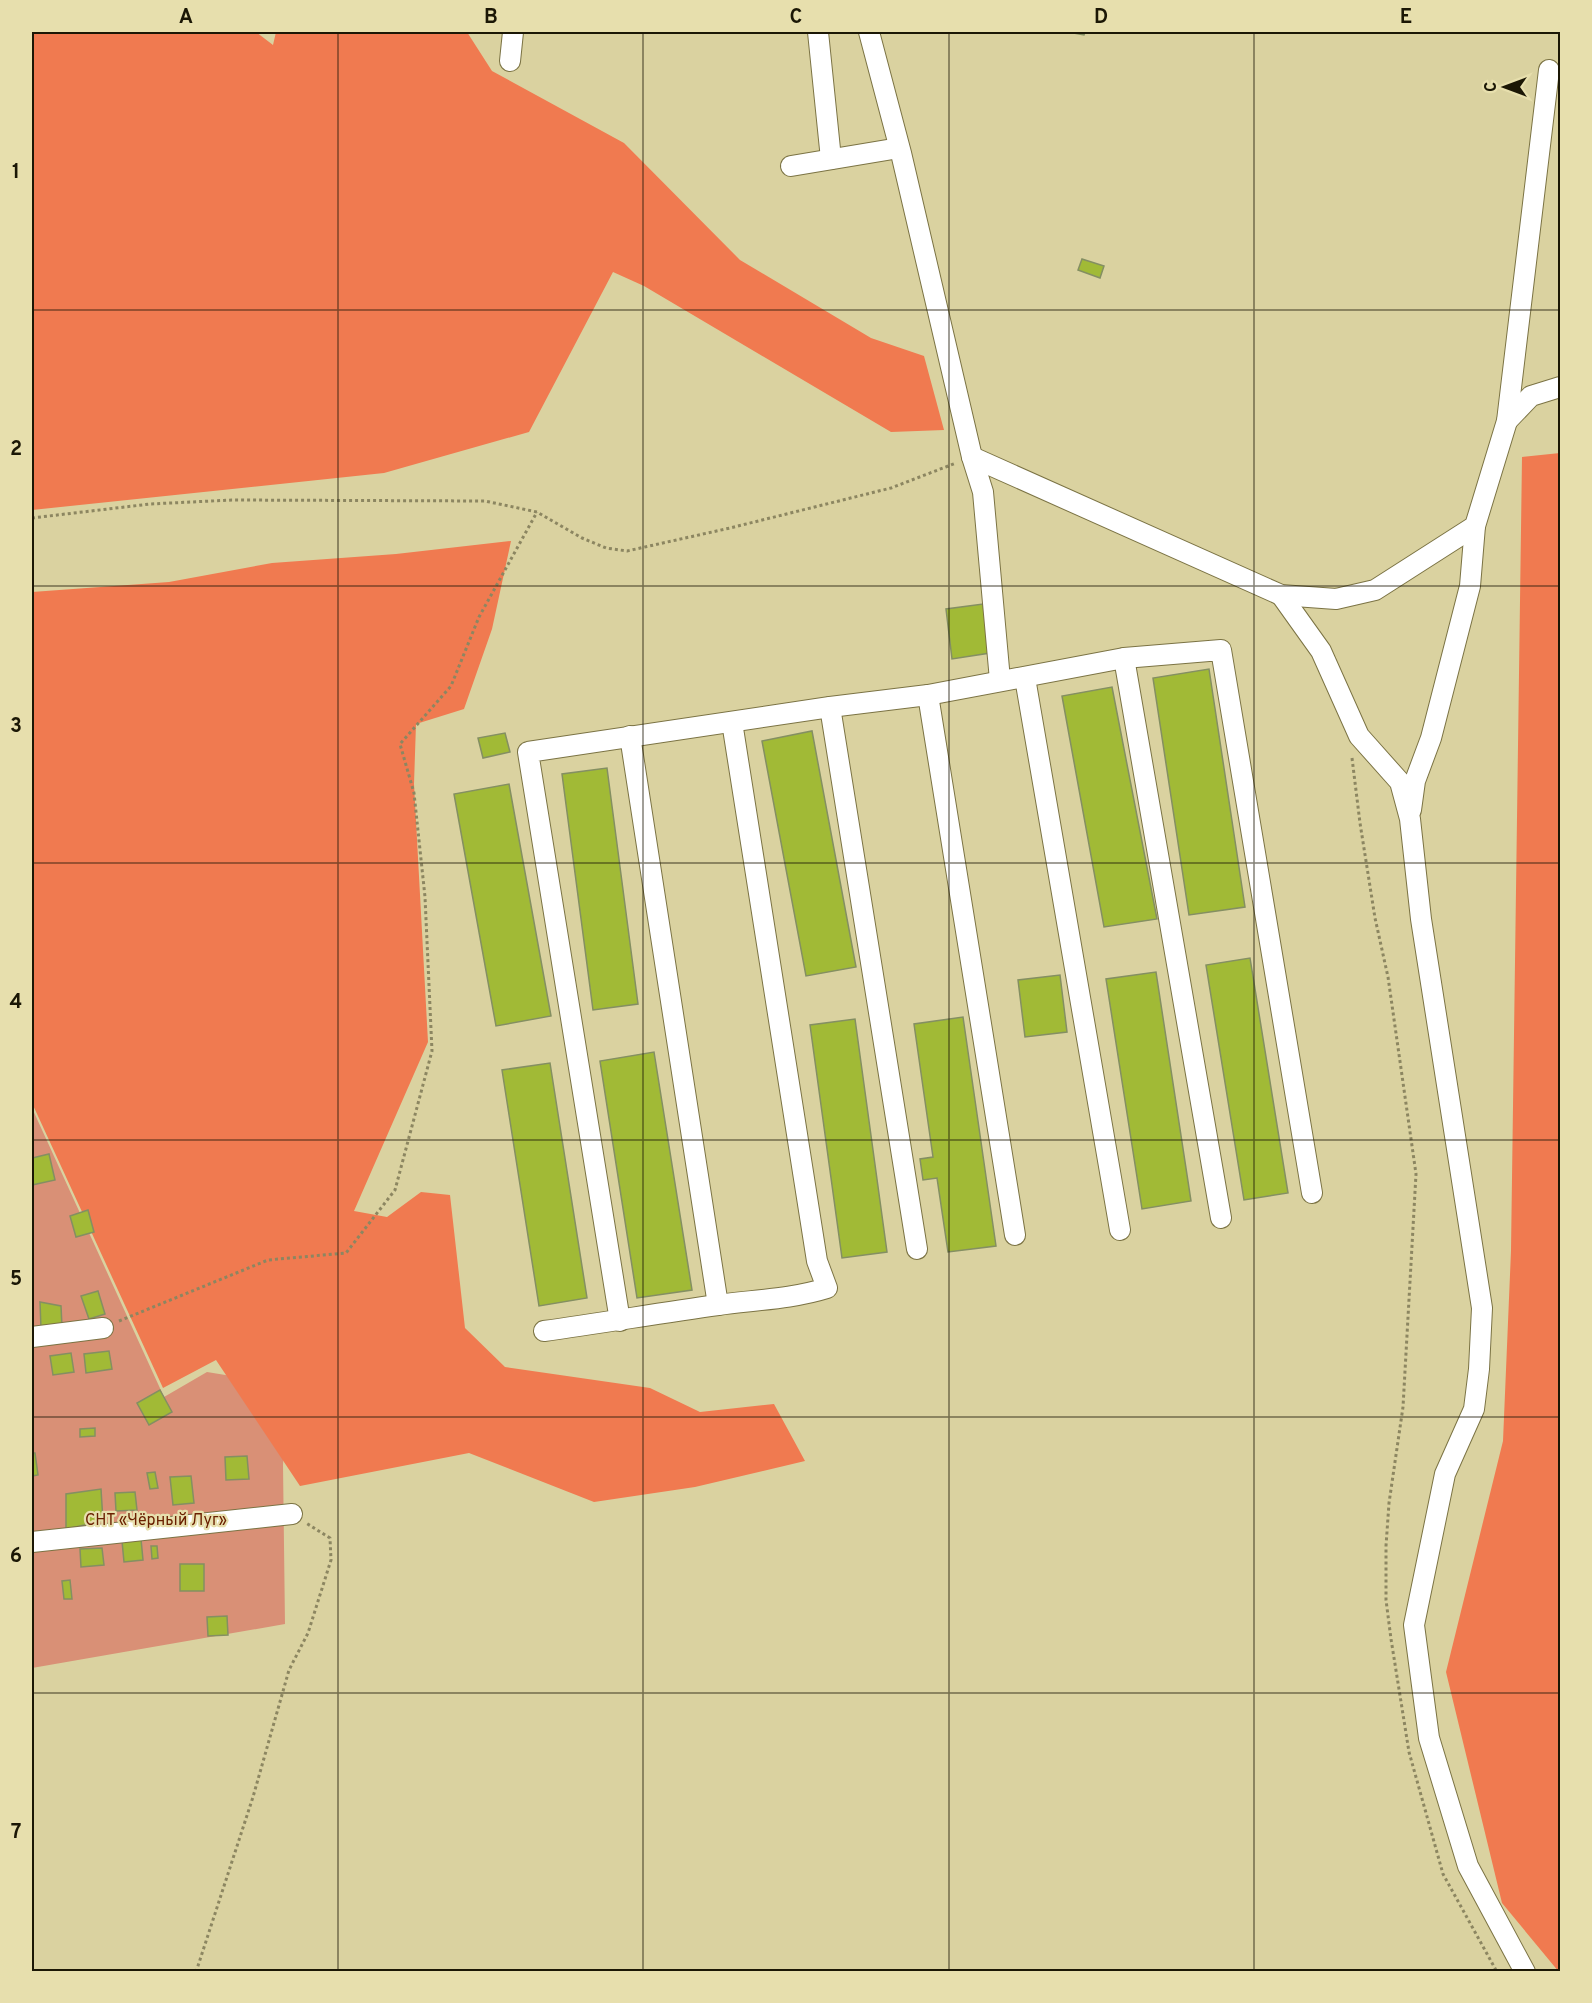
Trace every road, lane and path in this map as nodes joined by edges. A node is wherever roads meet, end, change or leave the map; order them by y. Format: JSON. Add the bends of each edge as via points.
{"nodes":[{"id":1,"x":513,"y":32,"type":"edge"},
{"id":2,"x":818,"y":32,"type":"edge"},
{"id":3,"x":869,"y":32,"type":"edge"},
{"id":4,"x":510,"y":61,"type":"dead end"},
{"id":5,"x":1549,"y":70,"type":"dead end"},
{"id":6,"x":899,"y":148,"type":"junction"},
{"id":7,"x":831,"y":159,"type":"junction"},
{"id":8,"x":792,"y":166,"type":"dead end"},
{"id":9,"x":1560,"y":387,"type":"edge"},
{"id":10,"x":1507,"y":421,"type":"junction"},
{"id":11,"x":972,"y":457,"type":"junction"},
{"id":12,"x":537,"y":512,"type":"junction"},
{"id":13,"x":32,"y":518,"type":"edge"},
{"id":14,"x":1475,"y":526,"type":"junction"},
{"id":15,"x":1281,"y":595,"type":"junction"},
{"id":16,"x":1124,"y":658,"type":"junction"},
{"id":17,"x":1025,"y":678,"type":"junction"},
{"id":18,"x":1000,"y":681,"type":"junction"},
{"id":19,"x":928,"y":695,"type":"junction"},
{"id":20,"x":830,"y":707,"type":"junction"},
{"id":21,"x":732,"y":722,"type":"junction"},
{"id":22,"x":630,"y":736,"type":"junction"},
{"id":23,"x":1352,"y":756,"type":"dead end"},
{"id":24,"x":1410,"y":819,"type":"junction"},
{"id":25,"x":1312,"y":1193,"type":"dead end"},
{"id":26,"x":1221,"y":1218,"type":"dead end"},
{"id":27,"x":1120,"y":1230,"type":"dead end"},
{"id":28,"x":1015,"y":1235,"type":"dead end"},
{"id":29,"x":917,"y":1249,"type":"dead end"},
{"id":30,"x":718,"y":1305,"type":"junction"},
{"id":31,"x":620,"y":1321,"type":"junction"},
{"id":32,"x":104,"y":1328,"type":"joint"},
{"id":33,"x":544,"y":1331,"type":"dead end"},
{"id":34,"x":32,"y":1337,"type":"edge"},
{"id":35,"x":292,"y":1514,"type":"joint"},
{"id":36,"x":32,"y":1542,"type":"edge"},
{"id":37,"x":196,"y":1971,"type":"edge"},
{"id":38,"x":1497,"y":1971,"type":"edge"},
{"id":39,"x":1525,"y":1971,"type":"edge"}],
"edges":[{"from":1,"to":4,"type":"street"},
{"from":2,"to":7,"type":"street"},
{"from":3,"to":6,"type":"street"},
{"from":5,"to":10,"type":"street"},
{"from":6,"to":7,"type":"street"},
{"from":6,"to":11,"type":"street"},
{"from":7,"to":8,"type":"street"},
{"from":9,"to":10,"type":"street","via":[[1531,396]]},
{"from":10,"to":14,"type":"street"},
{"from":11,"to":12,"type":"path","via":[[880,491],[627,551],[606,548]]},
{"from":11,"to":15,"type":"street"},
{"from":11,"to":18,"type":"street","via":[[983,492]]},
{"from":12,"to":13,"type":"path","via":[[484,501],[232,500],[150,504]]},
{"from":12,"to":32,"type":"path","via":[[479,617],[451,686],[400,744],[414,793],[418,828],[432,1051],[395,1190],[346,1253],[268,1260]]},
{"from":14,"to":15,"type":"street","via":[[1375,590],[1336,599]]},
{"from":14,"to":24,"type":"street","via":[[1470,586],[1431,738],[1415,781]]},
{"from":15,"to":24,"type":"street","via":[[1321,651],[1359,736],[1400,782]]},
{"from":16,"to":17,"type":"street"},
{"from":16,"to":25,"type":"street","via":[[1221,650]]},
{"from":16,"to":26,"type":"street"},
{"from":17,"to":18,"type":"street"},
{"from":17,"to":27,"type":"street"},
{"from":18,"to":19,"type":"street"},
{"from":19,"to":20,"type":"street"},
{"from":19,"to":28,"type":"street"},
{"from":20,"to":21,"type":"street"},
{"from":20,"to":29,"type":"street"},
{"from":21,"to":22,"type":"street"},
{"from":21,"to":30,"type":"street","via":[[817,1261],[827,1288]]},
{"from":22,"to":30,"type":"street"},
{"from":22,"to":31,"type":"street","via":[[528,752]]},
{"from":23,"to":38,"type":"path","via":[[1416,1174],[1403,1407],[1386,1545],[1386,1600],[1409,1752],[1443,1874]]},
{"from":24,"to":39,"type":"street","via":[[1420,919],[1482,1308],[1474,1409],[1445,1474],[1414,1625],[1429,1738],[1468,1866]]},
{"from":30,"to":31,"type":"street"},
{"from":31,"to":33,"type":"street"},
{"from":32,"to":34,"type":"street"},
{"from":35,"to":36,"type":"street"},
{"from":35,"to":37,"type":"path","via":[[330,1538],[331,1560],[308,1633],[289,1670],[253,1797]]}]}
